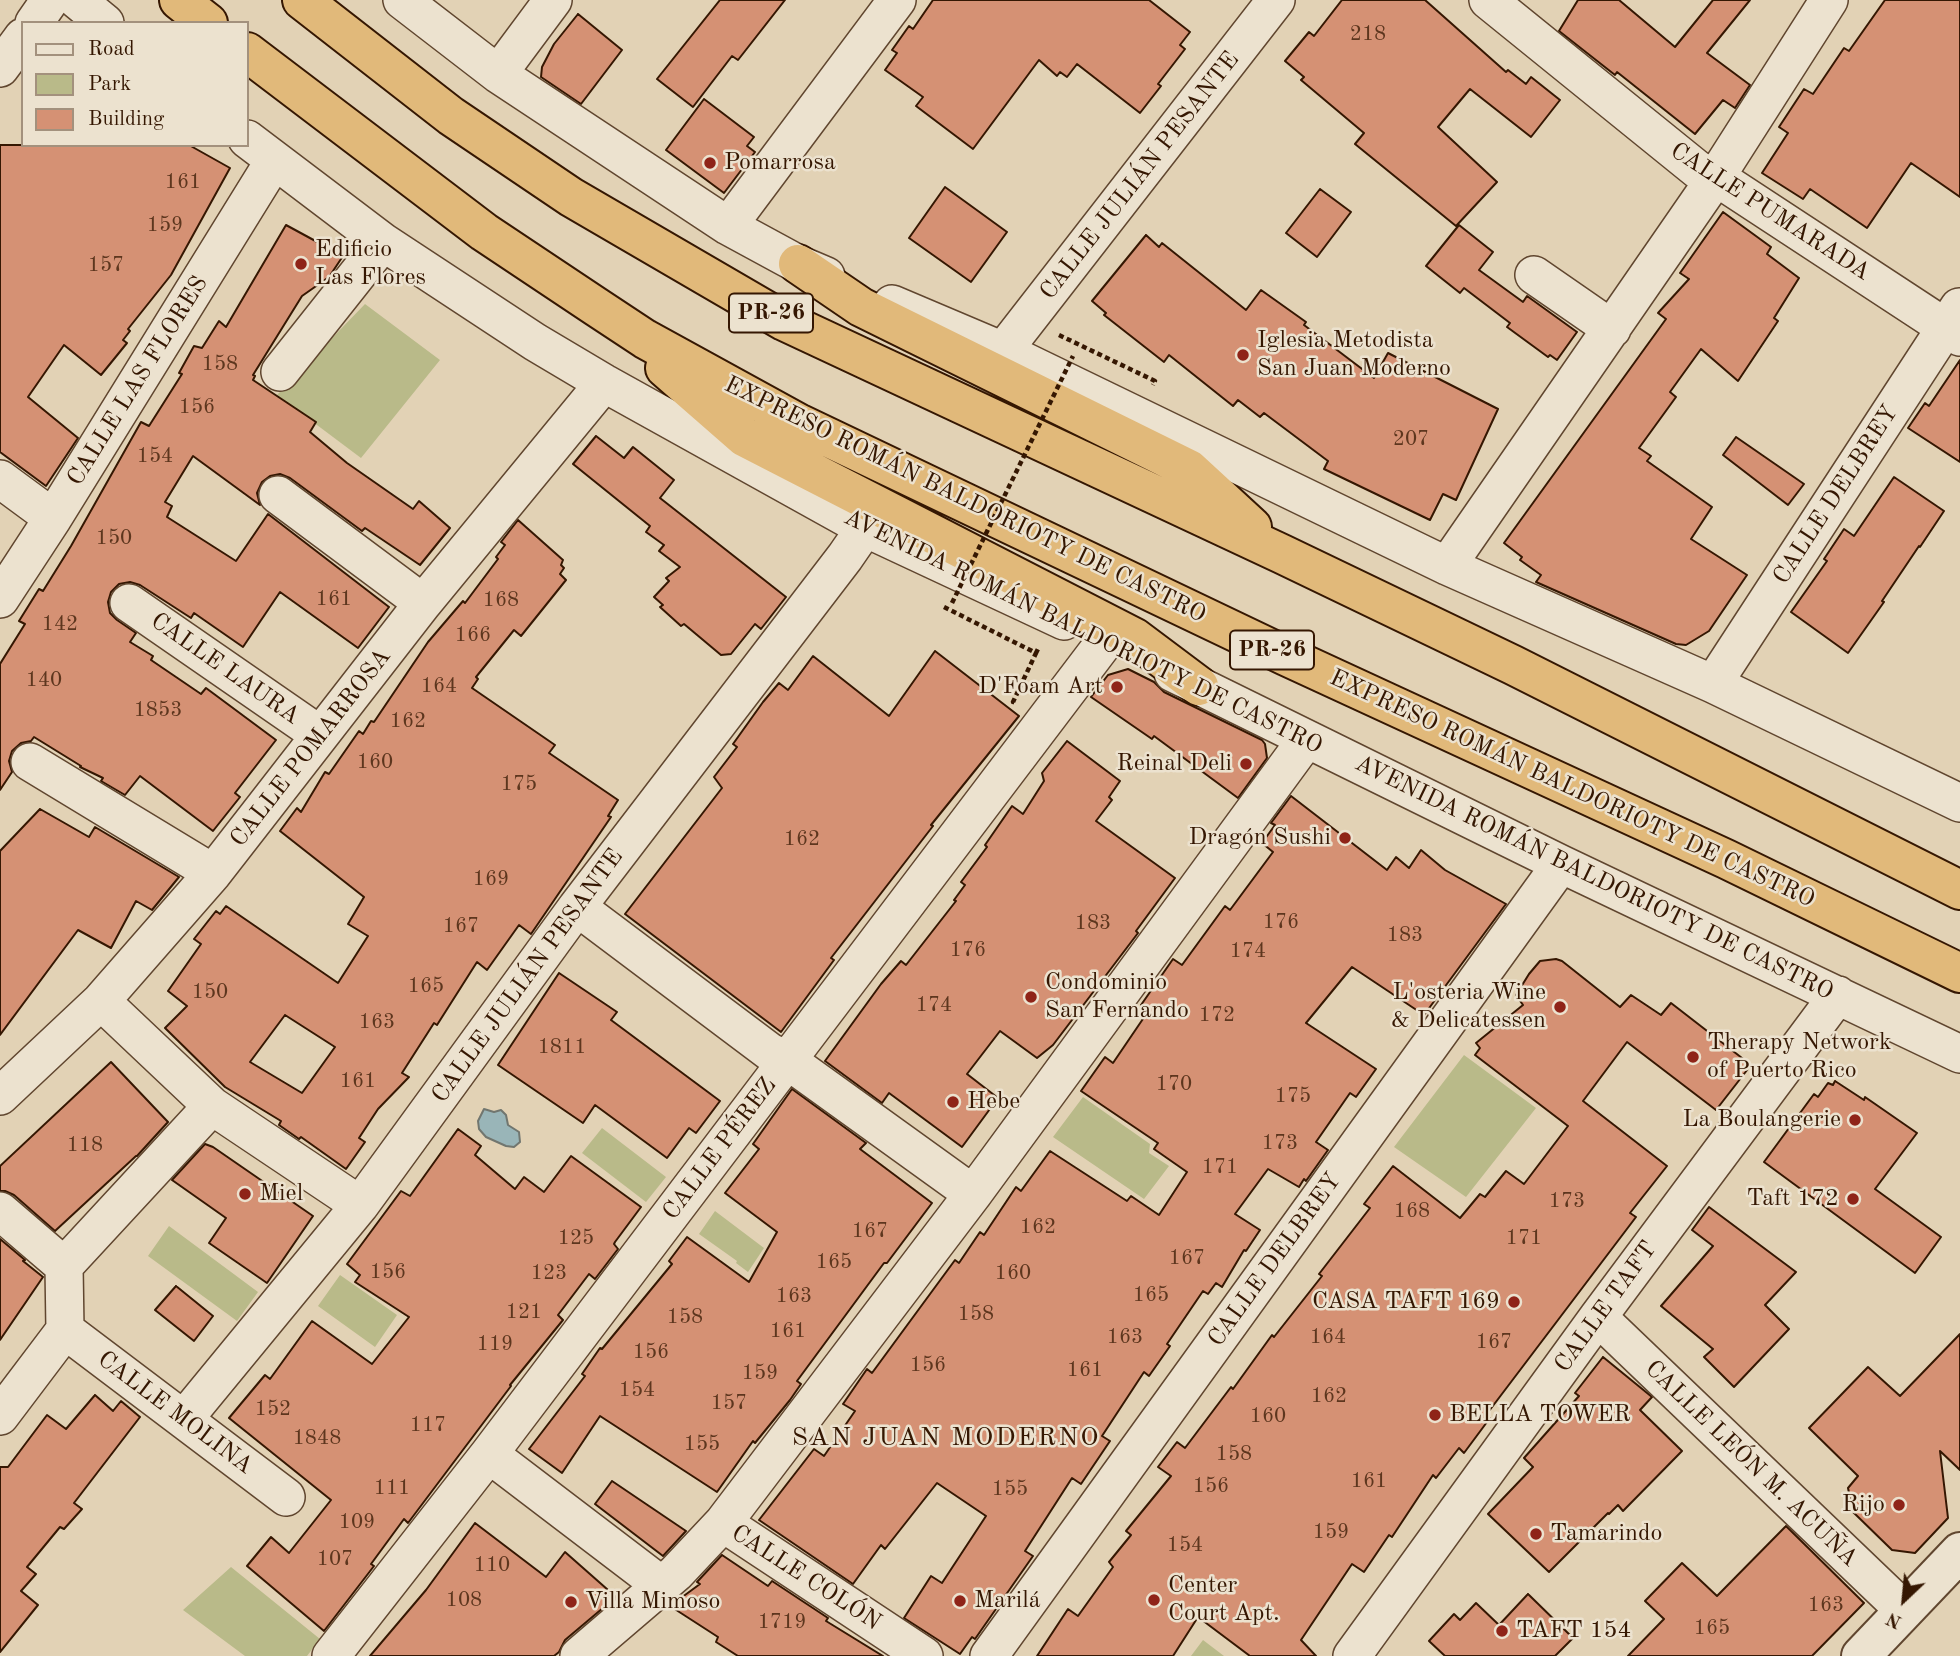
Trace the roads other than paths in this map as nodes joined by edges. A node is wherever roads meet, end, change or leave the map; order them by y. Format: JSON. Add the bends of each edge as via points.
{"nodes":[{"id":1,"x":50,"y":0,"type":"edge"},
{"id":2,"x":77,"y":0,"type":"edge"},
{"id":3,"x":179,"y":0,"type":"edge"},
{"id":4,"x":302,"y":0,"type":"edge"},
{"id":5,"x":402,"y":0,"type":"edge"},
{"id":6,"x":553,"y":0,"type":"edge"},
{"id":7,"x":897,"y":0,"type":"edge"},
{"id":8,"x":1276,"y":0,"type":"edge"},
{"id":9,"x":1488,"y":0,"type":"edge"},
{"id":10,"x":1829,"y":0,"type":"edge"},
{"id":11,"x":35,"y":21,"type":"edge"},
{"id":12,"x":103,"y":21,"type":"edge"},
{"id":13,"x":205,"y":21,"type":"edge"},
{"id":14,"x":21,"y":40,"type":"edge"},
{"id":15,"x":248,"y":53,"type":"edge"},
{"id":16,"x":0,"y":68,"type":"edge"},
{"id":17,"x":498,"y":74,"type":"junction"},
{"id":18,"x":248,"y":140,"type":"edge"},
{"id":19,"x":275,"y":161,"type":"junction"},
{"id":20,"x":1716,"y":177,"type":"junction"},
{"id":21,"x":728,"y":226,"type":"junction"},
{"id":22,"x":383,"y":242,"type":"junction"},
{"id":23,"x":798,"y":264,"type":"junction"},
{"id":24,"x":1534,"y":275,"type":"dead end"},
{"id":25,"x":595,"y":306,"type":"junction"},
{"id":26,"x":1955,"y":323,"type":"edge"},
{"id":27,"x":1612,"y":329,"type":"junction"},
{"id":28,"x":1003,"y":351,"type":"junction"},
{"id":29,"x":280,"y":372,"type":"dead end"},
{"id":30,"x":604,"y":383,"type":"junction"},
{"id":31,"x":0,"y":479,"type":"edge"},
{"id":32,"x":278,"y":495,"type":"dead end"},
{"id":33,"x":53,"y":518,"type":"junction"},
{"id":34,"x":865,"y":528,"type":"junction"},
{"id":35,"x":1282,"y":554,"type":"junction"},
{"id":36,"x":1447,"y":566,"type":"junction"},
{"id":37,"x":0,"y":599,"type":"edge"},
{"id":38,"x":129,"y":603,"type":"dead end"},
{"id":39,"x":423,"y":603,"type":"junction"},
{"id":40,"x":1106,"y":640,"type":"junction"},
{"id":41,"x":1713,"y":684,"type":"junction"},
{"id":42,"x":1199,"y":686,"type":"junction"},
{"id":43,"x":320,"y":735,"type":"junction"},
{"id":44,"x":1306,"y":740,"type":"junction"},
{"id":45,"x":30,"y":762,"type":"dead end"},
{"id":46,"x":1960,"y":803,"type":"edge"},
{"id":47,"x":1561,"y":863,"type":"junction"},
{"id":48,"x":214,"y":873,"type":"junction"},
{"id":49,"x":1960,"y":890,"type":"edge"},
{"id":50,"x":576,"y":907,"type":"junction"},
{"id":51,"x":1960,"y":973,"type":"edge"},
{"id":52,"x":1838,"y":995,"type":"junction"},
{"id":53,"x":101,"y":1001,"type":"junction"},
{"id":54,"x":1960,"y":1054,"type":"edge"},
{"id":55,"x":787,"y":1060,"type":"junction"},
{"id":56,"x":0,"y":1096,"type":"edge"},
{"id":57,"x":212,"y":1106,"type":"junction"},
{"id":58,"x":973,"y":1194,"type":"junction"},
{"id":59,"x":360,"y":1205,"type":"junction"},
{"id":60,"x":0,"y":1211,"type":"edge"},
{"id":61,"x":64,"y":1266,"type":"junction"},
{"id":62,"x":1598,"y":1317,"type":"junction"},
{"id":63,"x":65,"y":1330,"type":"junction"},
{"id":64,"x":0,"y":1416,"type":"edge"},
{"id":65,"x":184,"y":1419,"type":"junction"},
{"id":66,"x":489,"y":1454,"type":"junction"},
{"id":67,"x":286,"y":1497,"type":"dead end"},
{"id":68,"x":723,"y":1523,"type":"junction"},
{"id":69,"x":1960,"y":1552,"type":"edge"},
{"id":70,"x":661,"y":1586,"type":"junction"},
{"id":71,"x":1904,"y":1610,"type":"junction"},
{"id":72,"x":331,"y":1656,"type":"edge"},
{"id":73,"x":579,"y":1656,"type":"edge"},
{"id":74,"x":924,"y":1656,"type":"edge"},
{"id":75,"x":989,"y":1656,"type":"edge"},
{"id":76,"x":1352,"y":1656,"type":"edge"},
{"id":77,"x":1861,"y":1656,"type":"edge"}],
"edges":[{"from":1,"to":11,"type":"street"},
{"from":2,"to":12,"type":"street"},
{"from":3,"to":13,"type":"highway"},
{"from":4,"to":35,"type":"highway","number":"PR-26","via":[[451,116],[571,197],[784,321]]},
{"from":5,"to":17,"type":"street"},
{"from":6,"to":17,"type":"street"},
{"from":7,"to":21,"type":"street"},
{"from":8,"to":28,"type":"street","name":"CALLE JULIÁN PESANTE"},
{"from":9,"to":20,"type":"street","name":"CALLE PUMARADA","via":[[1698,170]]},
{"from":10,"to":20,"type":"street"},
{"from":14,"to":16,"type":"street"},
{"from":15,"to":25,"type":"highway","name":"EXPRESO ROMÁN BALDORIOTY DE CASTRO","number":"PR-26","via":[[484,232]]},
{"from":17,"to":21,"type":"street"},
{"from":18,"to":19,"type":"street","name":"AVENIDA ROMÁN BALDORIOTY DE CASTRO"},
{"from":19,"to":22,"type":"street","name":"AVENIDA ROMÁN BALDORIOTY DE CASTRO"},
{"from":19,"to":33,"type":"street","name":"CALLE LAS FLORES"},
{"from":20,"to":26,"type":"street","name":"CALLE PUMARADA"},
{"from":20,"to":27,"type":"street"},
{"from":21,"to":23,"type":"street"},
{"from":22,"to":29,"type":"street"},
{"from":22,"to":30,"type":"street","name":"AVENIDA ROMÁN BALDORIOTY DE CASTRO"},
{"from":23,"to":28,"type":"street"},
{"from":23,"to":35,"type":"highway","via":[[861,307],[1189,469]]},
{"from":24,"to":27,"type":"street"},
{"from":25,"to":42,"type":"highway","via":[[744,437],[1135,638]]},
{"from":25,"to":51,"type":"highway","name":"EXPRESO ROMÁN BALDORIOTY DE CASTRO","number":"PR-26","via":[[645,339],[798,423]]},
{"from":26,"to":41,"type":"street","name":"CALLE DELBREY"},
{"from":27,"to":36,"type":"street"},
{"from":28,"to":36,"type":"street"},
{"from":30,"to":34,"type":"street","name":"AVENIDA ROMÁN BALDORIOTY DE CASTRO"},
{"from":30,"to":39,"type":"street","name":"CALLE POMARROSA"},
{"from":31,"to":33,"type":"street"},
{"from":32,"to":39,"type":"street"},
{"from":33,"to":37,"type":"street","name":"CALLE LAS FLORES"},
{"from":34,"to":40,"type":"street","name":"AVENIDA ROMÁN BALDORIOTY DE CASTRO"},
{"from":34,"to":50,"type":"street","name":"CALLE JULIÁN PESANTE"},
{"from":35,"to":49,"type":"highway","number":"PR-26"},
{"from":36,"to":41,"type":"street"},
{"from":38,"to":43,"type":"street","name":"CALLE LAURA"},
{"from":39,"to":43,"type":"street","name":"CALLE POMARROSA"},
{"from":40,"to":42,"type":"street","name":"AVENIDA ROMÁN BALDORIOTY DE CASTRO"},
{"from":40,"to":55,"type":"street","name":"CALLE PÉREZ"},
{"from":41,"to":46,"type":"street"},
{"from":42,"to":44,"type":"street","name":"AVENIDA ROMÁN BALDORIOTY DE CASTRO"},
{"from":43,"to":48,"type":"street","name":"CALLE POMARROSA"},
{"from":44,"to":47,"type":"street","name":"AVENIDA ROMÁN BALDORIOTY DE CASTRO"},
{"from":44,"to":58,"type":"street"},
{"from":45,"to":48,"type":"street"},
{"from":47,"to":52,"type":"street","name":"AVENIDA ROMÁN BALDORIOTY DE CASTRO"},
{"from":47,"to":75,"type":"street","name":"CALLE DELBREY"},
{"from":48,"to":53,"type":"street","name":"CALLE POMARROSA"},
{"from":50,"to":55,"type":"street","via":[[770,1052]]},
{"from":50,"to":59,"type":"street","name":"CALLE JULIÁN PESANTE"},
{"from":52,"to":54,"type":"street","name":"AVENIDA ROMÁN BALDORIOTY DE CASTRO"},
{"from":52,"to":62,"type":"street","name":"CALLE TAFT"},
{"from":53,"to":56,"type":"street","name":"CALLE POMARROSA"},
{"from":53,"to":57,"type":"street"},
{"from":55,"to":58,"type":"street"},
{"from":55,"to":66,"type":"street","name":"CALLE PÉREZ"},
{"from":57,"to":59,"type":"street"},
{"from":57,"to":61,"type":"street"},
{"from":58,"to":68,"type":"street"},
{"from":59,"to":65,"type":"street","name":"CALLE JULIÁN PESANTE"},
{"from":60,"to":61,"type":"street"},
{"from":61,"to":63,"type":"street"},
{"from":62,"to":71,"type":"street","name":"CALLE LEÓN M. ACUÑA"},
{"from":62,"to":76,"type":"street","name":"CALLE TAFT"},
{"from":63,"to":64,"type":"street"},
{"from":63,"to":65,"type":"street","name":"CALLE MOLINA"},
{"from":65,"to":67,"type":"street","name":"CALLE MOLINA"},
{"from":66,"to":70,"type":"street"},
{"from":66,"to":72,"type":"street","name":"CALLE PÉREZ"},
{"from":68,"to":70,"type":"street"},
{"from":68,"to":74,"type":"street","name":"CALLE COLÓN"},
{"from":69,"to":71,"type":"street"},
{"from":70,"to":73,"type":"street"},
{"from":71,"to":77,"type":"street"}]}
